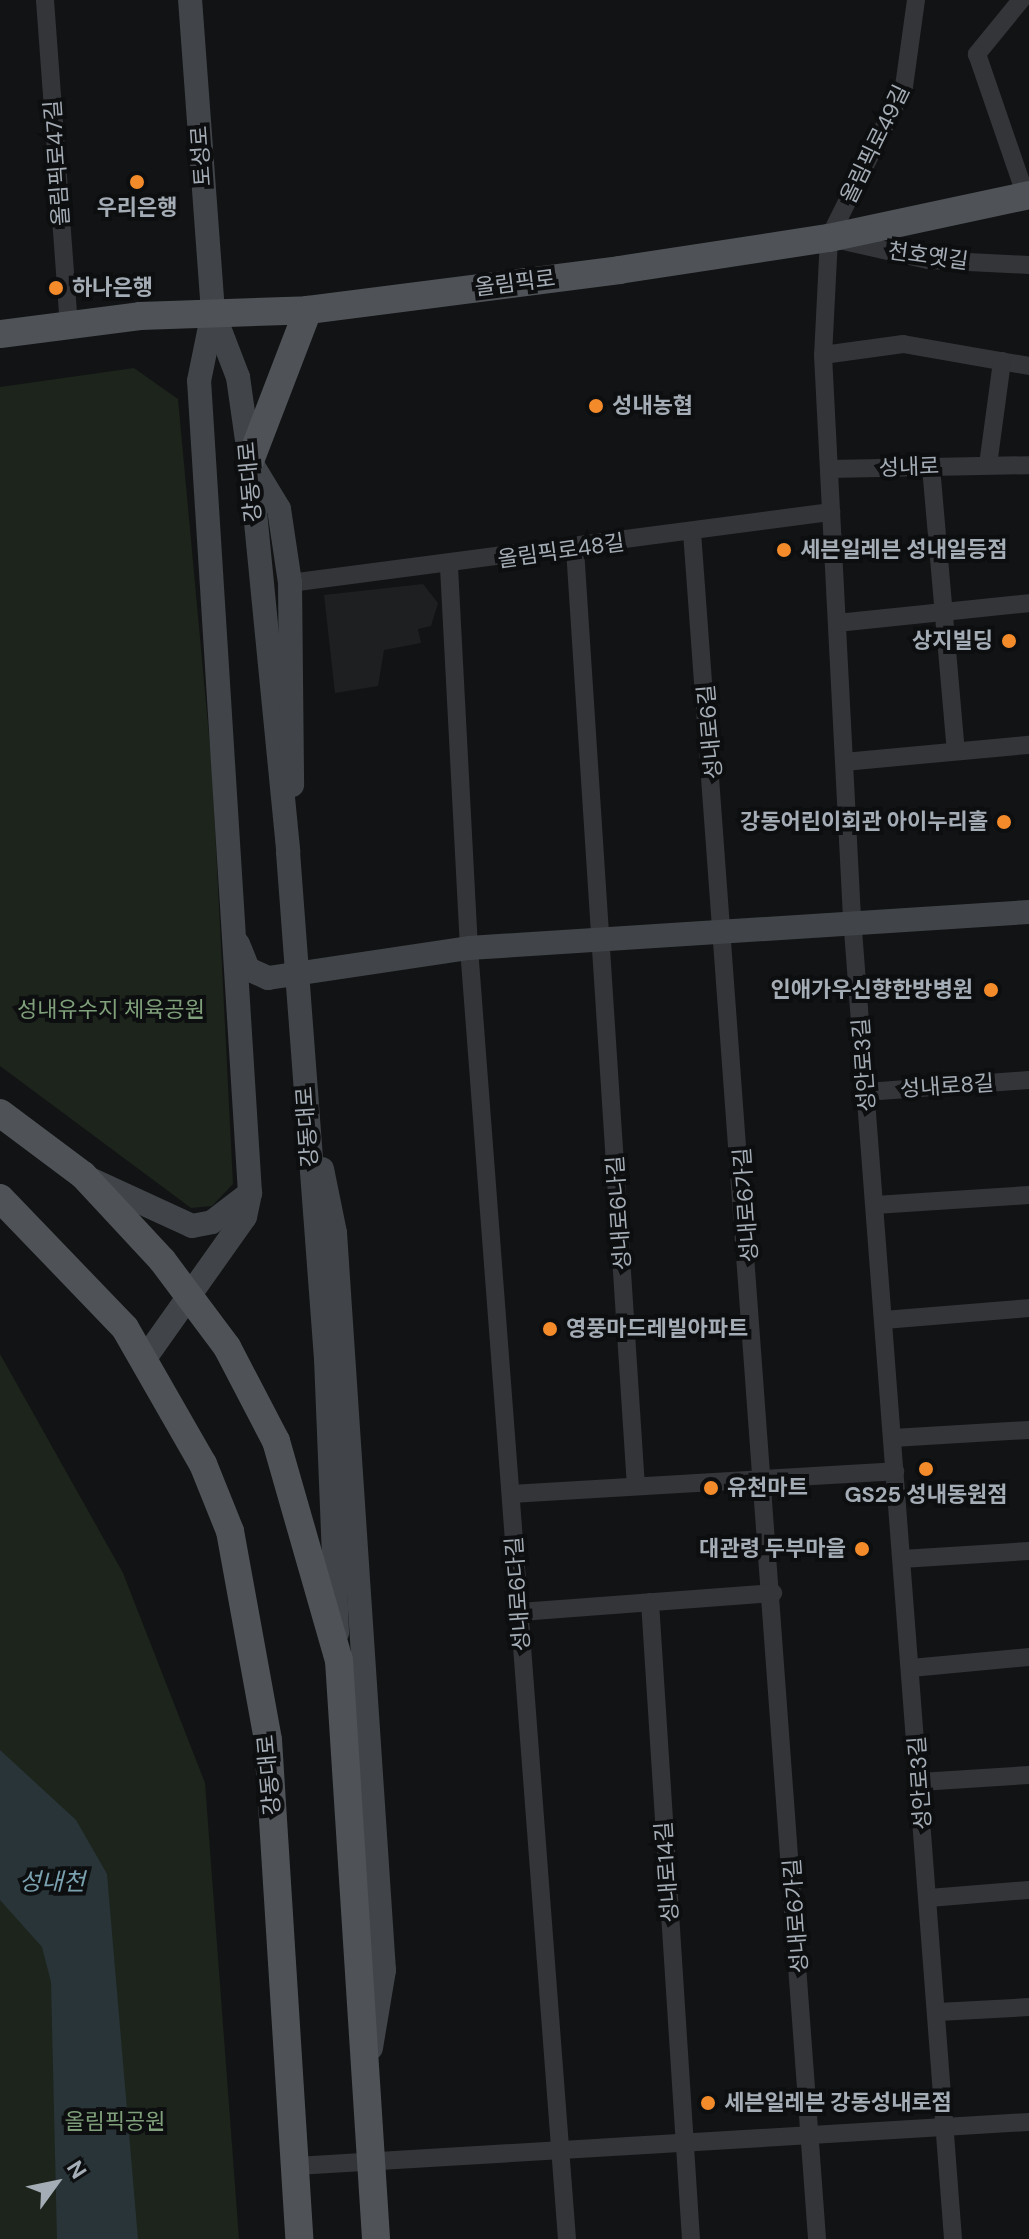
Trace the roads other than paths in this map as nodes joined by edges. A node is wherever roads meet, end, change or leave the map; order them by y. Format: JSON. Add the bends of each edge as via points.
{"nodes":[{"id":1,"x":45,"y":0,"type":"edge"},
{"id":2,"x":190,"y":0,"type":"edge"},
{"id":3,"x":916,"y":0,"type":"edge"},
{"id":4,"x":1021,"y":0,"type":"edge"},
{"id":5,"x":1028,"y":195,"type":"edge"},
{"id":6,"x":829,"y":238,"type":"junction"},
{"id":7,"x":1029,"y":265,"type":"edge"},
{"id":8,"x":308,"y":310,"type":"junction"},
{"id":9,"x":213,"y":312,"type":"junction"},
{"id":10,"x":69,"y":326,"type":"junction"},
{"id":11,"x":0,"y":334,"type":"edge"},
{"id":12,"x":823,"y":355,"type":"junction"},
{"id":13,"x":1002,"y":361,"type":"junction"},
{"id":14,"x":1029,"y":366,"type":"edge"},
{"id":15,"x":250,"y":461,"type":"junction"},
{"id":16,"x":988,"y":465,"type":"junction"},
{"id":17,"x":1024,"y":465,"type":"edge"},
{"id":18,"x":931,"y":467,"type":"junction"},
{"id":19,"x":829,"y":469,"type":"junction"},
{"id":20,"x":1029,"y":482,"type":"edge"},
{"id":21,"x":831,"y":512,"type":"junction"},
{"id":22,"x":692,"y":532,"type":"junction"},
{"id":23,"x":575,"y":549,"type":"junction"},
{"id":24,"x":449,"y":567,"type":"junction"},
{"id":25,"x":290,"y":583,"type":"junction"},
{"id":26,"x":1029,"y":603,"type":"edge"},
{"id":27,"x":946,"y":612,"type":"junction"},
{"id":28,"x":837,"y":623,"type":"junction"},
{"id":29,"x":1029,"y":745,"type":"edge"},
{"id":30,"x":956,"y":751,"type":"junction"},
{"id":31,"x":844,"y":762,"type":"junction"},
{"id":32,"x":288,"y":852,"type":"junction"},
{"id":33,"x":1029,"y":912,"type":"edge"},
{"id":34,"x":853,"y":924,"type":"junction"},
{"id":35,"x":727,"y":932,"type":"junction"},
{"id":36,"x":236,"y":940,"type":"junction"},
{"id":37,"x":601,"y":940,"type":"junction"},
{"id":38,"x":469,"y":948,"type":"junction"},
{"id":39,"x":292,"y":976,"type":"junction"},
{"id":40,"x":1029,"y":1080,"type":"edge"},
{"id":41,"x":303,"y":1081,"type":"junction"},
{"id":42,"x":866,"y":1092,"type":"junction"},
{"id":43,"x":0,"y":1113,"type":"edge"},
{"id":44,"x":83,"y":1175,"type":"junction"},
{"id":45,"x":250,"y":1193,"type":"junction"},
{"id":46,"x":1029,"y":1195,"type":"edge"},
{"id":47,"x":0,"y":1198,"type":"edge"},
{"id":48,"x":875,"y":1205,"type":"junction"},
{"id":49,"x":192,"y":1300,"type":"junction"},
{"id":50,"x":1029,"y":1308,"type":"edge"},
{"id":51,"x":884,"y":1320,"type":"junction"},
{"id":52,"x":143,"y":1361,"type":"junction"},
{"id":53,"x":1029,"y":1430,"type":"edge"},
{"id":54,"x":893,"y":1438,"type":"junction"},
{"id":55,"x":895,"y":1471,"type":"junction"},
{"id":56,"x":765,"y":1479,"type":"junction"},
{"id":57,"x":636,"y":1486,"type":"junction"},
{"id":58,"x":511,"y":1494,"type":"junction"},
{"id":59,"x":1029,"y":1551,"type":"edge"},
{"id":60,"x":902,"y":1559,"type":"junction"},
{"id":61,"x":773,"y":1593,"type":"junction"},
{"id":62,"x":650,"y":1602,"type":"junction"},
{"id":63,"x":520,"y":1612,"type":"junction"},
{"id":64,"x":1029,"y":1657,"type":"edge"},
{"id":65,"x":339,"y":1660,"type":"junction"},
{"id":66,"x":911,"y":1668,"type":"junction"},
{"id":67,"x":1029,"y":1775,"type":"edge"},
{"id":68,"x":920,"y":1782,"type":"junction"},
{"id":69,"x":1029,"y":1890,"type":"edge"},
{"id":70,"x":929,"y":1898,"type":"junction"},
{"id":71,"x":1029,"y":2007,"type":"edge"},
{"id":72,"x":938,"y":2012,"type":"junction"},
{"id":73,"x":365,"y":2086,"type":"junction"},
{"id":74,"x":1029,"y":2122,"type":"edge"},
{"id":75,"x":947,"y":2127,"type":"junction"},
{"id":76,"x":811,"y":2135,"type":"junction"},
{"id":77,"x":684,"y":2142,"type":"junction"},
{"id":78,"x":561,"y":2149,"type":"junction"},
{"id":79,"x":371,"y":2160,"type":"junction"},
{"id":80,"x":296,"y":2166,"type":"junction"},
{"id":81,"x":376,"y":2235,"type":"edge"},
{"id":82,"x":299,"y":2239,"type":"edge"},
{"id":83,"x":567,"y":2239,"type":"edge"},
{"id":84,"x":691,"y":2239,"type":"edge"},
{"id":85,"x":817,"y":2239,"type":"edge"},
{"id":86,"x":953,"y":2239,"type":"edge"}],
"edges":[{"from":1,"to":10,"type":"street","name":"올림픽로47길"},
{"from":2,"to":9,"type":"main road","name":"토성로"},
{"from":3,"to":6,"type":"street","name":"올림픽로49길","via":[[911,67]]},
{"from":4,"to":5,"type":"street","name":"올림픽로","via":[[977,54]]},
{"from":5,"to":6,"type":"main road","name":"올림픽로"},
{"from":6,"to":7,"type":"street","name":"천호옛길","via":[[928,260]]},
{"from":6,"to":8,"type":"main road","name":"올림픽로"},
{"from":6,"to":12,"type":"street"},
{"from":8,"to":9,"type":"main road","name":"올림픽로"},
{"from":8,"to":15,"type":"main road"},
{"from":9,"to":10,"type":"main road","name":"올림픽로"},
{"from":9,"to":15,"type":"main road","name":"강동대로","via":[[238,377]]},
{"from":9,"to":36,"type":"main road","name":"강동대로","via":[[199,381]]},
{"from":10,"to":11,"type":"main road","name":"올림픽로"},
{"from":12,"to":13,"type":"street","via":[[903,344]]},
{"from":12,"to":19,"type":"street"},
{"from":13,"to":14,"type":"street"},
{"from":13,"to":16,"type":"street"},
{"from":15,"to":25,"type":"main road","via":[[279,509]]},
{"from":15,"to":32,"type":"main road","name":"강동대로"},
{"from":16,"to":17,"type":"street","name":"성내로"},
{"from":16,"to":18,"type":"street","name":"성내로"},
{"from":17,"to":20,"type":"street"},
{"from":18,"to":19,"type":"street","name":"성내로"},
{"from":18,"to":27,"type":"street"},
{"from":19,"to":21,"type":"street"},
{"from":21,"to":22,"type":"street","name":"올림픽로48길"},
{"from":21,"to":28,"type":"street"},
{"from":22,"to":23,"type":"street","name":"올림픽로48길"},
{"from":22,"to":35,"type":"street","name":"성내로6길"},
{"from":23,"to":24,"type":"street","name":"올림픽로48길"},
{"from":23,"to":37,"type":"street"},
{"from":24,"to":25,"type":"street","name":"올림픽로48길"},
{"from":24,"to":38,"type":"street"},
{"from":25,"to":32,"type":"main road","via":[[296,672]]},
{"from":26,"to":27,"type":"street"},
{"from":27,"to":28,"type":"street"},
{"from":27,"to":30,"type":"street"},
{"from":28,"to":31,"type":"street"},
{"from":29,"to":30,"type":"street"},
{"from":30,"to":31,"type":"street"},
{"from":31,"to":34,"type":"street"},
{"from":32,"to":39,"type":"main road","name":"강동대로"},
{"from":33,"to":34,"type":"main road"},
{"from":34,"to":35,"type":"main road"},
{"from":34,"to":42,"type":"street","name":"성안로3길"},
{"from":35,"to":37,"type":"main road"},
{"from":35,"to":56,"type":"street","name":"성내로6가길"},
{"from":36,"to":39,"type":"main road","via":[[248,969],[268,978]]},
{"from":36,"to":45,"type":"main road","name":"강동대로"},
{"from":37,"to":38,"type":"main road"},
{"from":37,"to":57,"type":"street","name":"성내로6나길"},
{"from":38,"to":39,"type":"main road","via":[[346,961]]},
{"from":38,"to":58,"type":"street","name":"성내로6다길"},
{"from":39,"to":41,"type":"main road","name":"강동대로"},
{"from":40,"to":42,"type":"street","name":"성내로8길"},
{"from":41,"to":65,"type":"main road","name":"강동대로","via":[[326,1358]]},
{"from":41,"to":73,"type":"main road","via":[[335,1233],[384,1970]]},
{"from":42,"to":48,"type":"street","name":"성안로3길"},
{"from":43,"to":44,"type":"main road","name":"강동대로"},
{"from":44,"to":45,"type":"main road","via":[[192,1226],[212,1222]]},
{"from":44,"to":49,"type":"main road","name":"강동대로"},
{"from":45,"to":49,"type":"main road","name":"강동대로","via":[[245,1217]]},
{"from":46,"to":48,"type":"street"},
{"from":47,"to":52,"type":"main road","name":"강동대로","via":[[125,1328]]},
{"from":48,"to":51,"type":"street","name":"성안로3길"},
{"from":49,"to":52,"type":"main road"},
{"from":49,"to":65,"type":"main road","name":"강동대로","via":[[276,1441]]},
{"from":50,"to":51,"type":"street"},
{"from":51,"to":54,"type":"street","name":"성안로3길"},
{"from":52,"to":80,"type":"main road","name":"강동대로","via":[[219,1502],[268,1740]]},
{"from":53,"to":54,"type":"street"},
{"from":54,"to":55,"type":"street","name":"성안로3길"},
{"from":55,"to":56,"type":"street"},
{"from":55,"to":60,"type":"street","name":"성안로3길"},
{"from":56,"to":57,"type":"street"},
{"from":56,"to":61,"type":"street","name":"성내로6가길"},
{"from":57,"to":58,"type":"street"},
{"from":58,"to":63,"type":"street","name":"성내로6다길"},
{"from":59,"to":60,"type":"street"},
{"from":60,"to":66,"type":"street","name":"성안로3길"},
{"from":61,"to":62,"type":"street"},
{"from":61,"to":76,"type":"street","name":"성내로6가길"},
{"from":62,"to":63,"type":"street"},
{"from":62,"to":77,"type":"street","name":"성내로14길"},
{"from":63,"to":78,"type":"street","name":"성내로6다길"},
{"from":64,"to":66,"type":"street"},
{"from":65,"to":73,"type":"main road","name":"강동대로"},
{"from":66,"to":68,"type":"street","name":"성안로3길"},
{"from":67,"to":68,"type":"street"},
{"from":68,"to":70,"type":"street","name":"성안로3길"},
{"from":69,"to":70,"type":"street"},
{"from":70,"to":72,"type":"street","name":"성안로3길"},
{"from":71,"to":72,"type":"street"},
{"from":72,"to":75,"type":"street","name":"성안로3길"},
{"from":73,"to":79,"type":"main road","name":"강동대로"},
{"from":74,"to":75,"type":"street"},
{"from":75,"to":76,"type":"street"},
{"from":75,"to":86,"type":"street","name":"성안로3길"},
{"from":76,"to":77,"type":"street"},
{"from":76,"to":85,"type":"street","name":"성내로6가길"},
{"from":77,"to":78,"type":"street"},
{"from":77,"to":84,"type":"street","name":"성내로14길"},
{"from":78,"to":79,"type":"street"},
{"from":78,"to":83,"type":"street","name":"성내로6다길"},
{"from":79,"to":80,"type":"street"},
{"from":79,"to":81,"type":"main road","name":"강동대로"},
{"from":80,"to":82,"type":"main road","name":"강동대로"}]}
